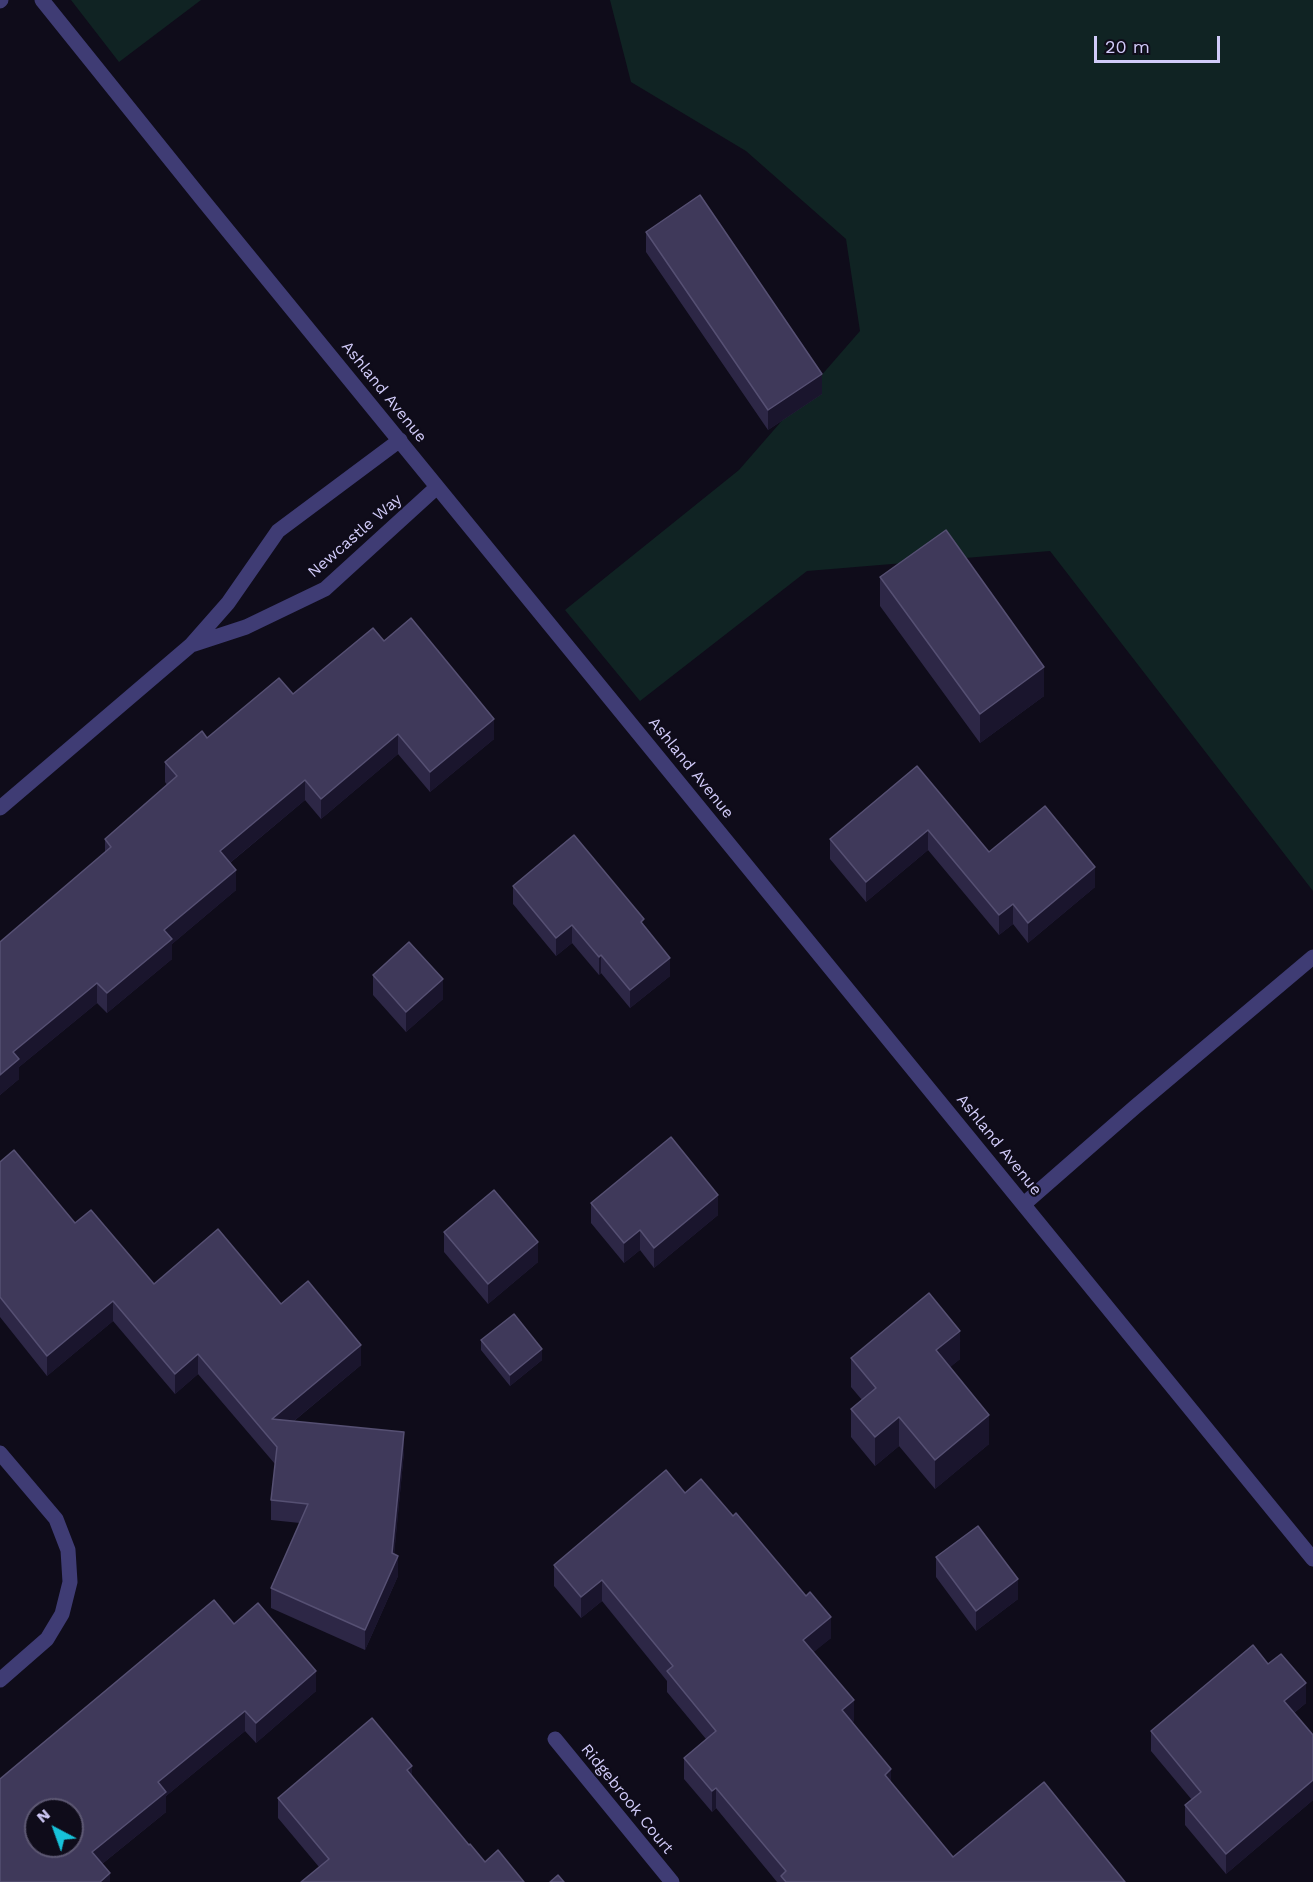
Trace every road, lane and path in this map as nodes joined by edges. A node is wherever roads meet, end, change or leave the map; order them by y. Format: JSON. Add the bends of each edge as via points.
{"nodes":[{"id":1,"x":42,"y":0,"type":"edge"},
{"id":2,"x":400,"y":440,"type":"junction"},
{"id":3,"x":437,"y":487,"type":"junction"},
{"id":4,"x":191,"y":645,"type":"junction"},
{"id":5,"x":0,"y":808,"type":"edge"},
{"id":6,"x":1313,"y":957,"type":"edge"},
{"id":7,"x":1024,"y":1204,"type":"junction"},
{"id":8,"x":0,"y":1453,"type":"edge"},
{"id":9,"x":1313,"y":1559,"type":"edge"},
{"id":10,"x":0,"y":1680,"type":"edge"},
{"id":11,"x":555,"y":1739,"type":"dead end"},
{"id":12,"x":672,"y":1882,"type":"edge"}],
"edges":[{"from":1,"to":2,"type":"street","name":"Ashland Avenue"},
{"from":2,"to":3,"type":"street","name":"Ashland Avenue"},
{"from":2,"to":4,"type":"street","name":"Newcastle Way","via":[[278,531],[228,603]]},
{"from":3,"to":4,"type":"street","name":"Newcastle Way","via":[[325,589],[246,627]]},
{"from":3,"to":7,"type":"street","name":"Ashland Avenue"},
{"from":4,"to":5,"type":"street","name":"Newcastle Way"},
{"from":6,"to":7,"type":"street"},
{"from":7,"to":9,"type":"street","name":"Ashland Avenue"},
{"from":8,"to":10,"type":"street","via":[[56,1519],[68,1550],[70,1582],[62,1614],[46,1639]]},
{"from":11,"to":12,"type":"street","name":"Ridgebrook Court"}]}
